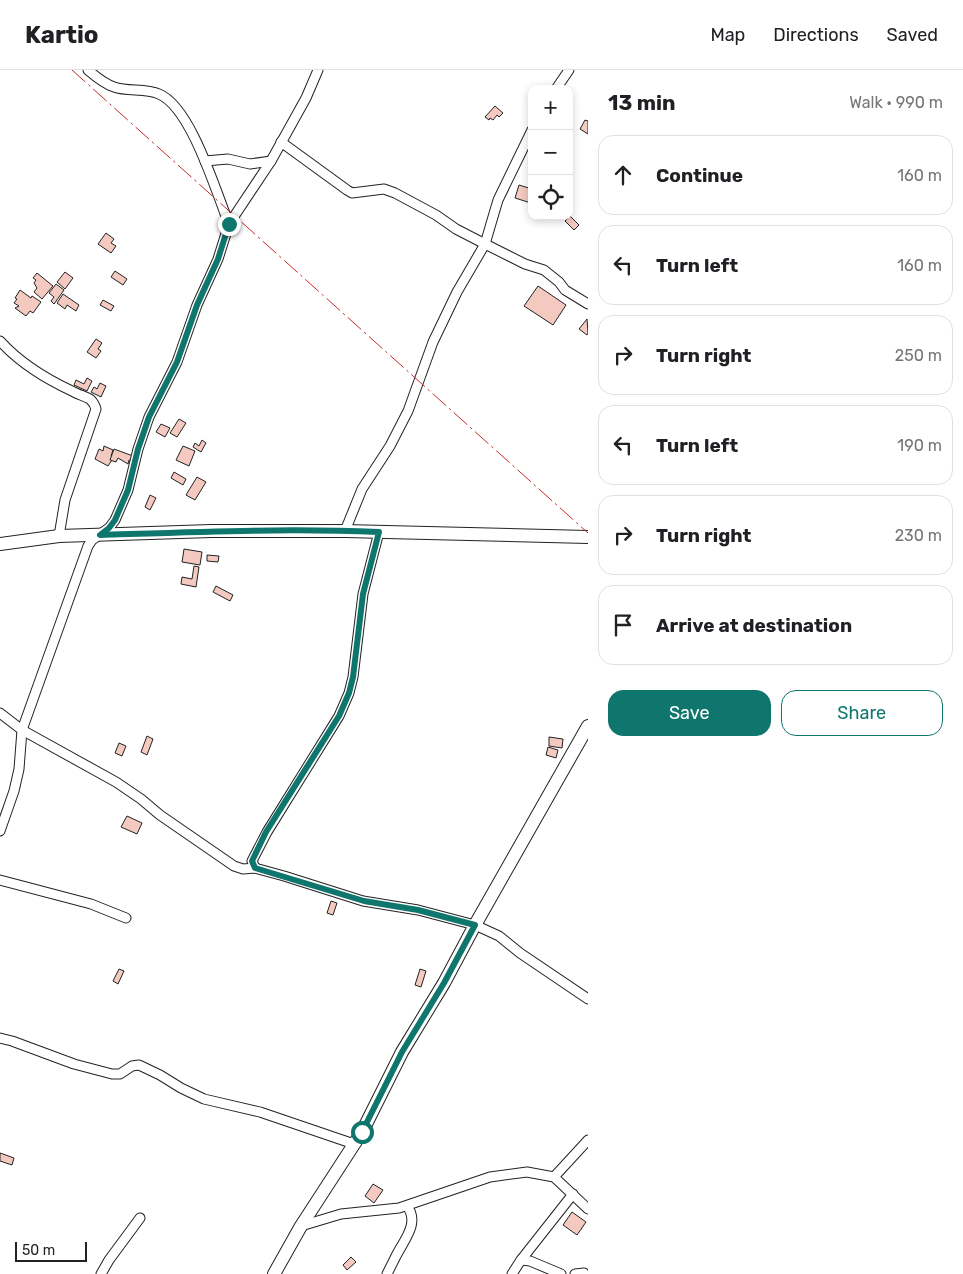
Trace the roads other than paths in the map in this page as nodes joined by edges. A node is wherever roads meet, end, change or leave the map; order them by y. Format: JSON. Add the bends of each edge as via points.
{"nodes":[{"id":1,"x":88,"y":70,"type":"edge"},
{"id":2,"x":318,"y":70,"type":"edge"},
{"id":3,"x":569,"y":70,"type":"edge"},
{"id":4,"x":559,"y":85,"type":"edge"},
{"id":5,"x":528,"y":138,"type":"edge"},
{"id":6,"x":281,"y":142,"type":"junction"},
{"id":7,"x":205,"y":161,"type":"junction"},
{"id":8,"x":271,"y":161,"type":"junction"},
{"id":9,"x":229,"y":224,"type":"junction"},
{"id":10,"x":484,"y":244,"type":"junction"},
{"id":11,"x":588,"y":304,"type":"edge"},
{"id":12,"x":0,"y":342,"type":"edge"},
{"id":13,"x":345,"y":530,"type":"junction"},
{"id":14,"x":379,"y":532,"type":"junction"},
{"id":15,"x":100,"y":535,"type":"junction"},
{"id":16,"x":59,"y":536,"type":"junction"},
{"id":17,"x":588,"y":537,"type":"edge"},
{"id":18,"x":0,"y":544,"type":"edge"},
{"id":19,"x":0,"y":713,"type":"edge"},
{"id":20,"x":588,"y":726,"type":"edge"},
{"id":21,"x":22,"y":730,"type":"junction"},
{"id":22,"x":0,"y":831,"type":"edge"},
{"id":23,"x":255,"y":868,"type":"junction"},
{"id":24,"x":0,"y":880,"type":"edge"},
{"id":25,"x":126,"y":918,"type":"dead end"},
{"id":26,"x":475,"y":925,"type":"junction"},
{"id":27,"x":588,"y":999,"type":"edge"},
{"id":28,"x":0,"y":1038,"type":"edge"},
{"id":29,"x":588,"y":1140,"type":"edge"},
{"id":30,"x":354,"y":1144,"type":"junction"},
{"id":31,"x":554,"y":1177,"type":"junction"},
{"id":32,"x":572,"y":1194,"type":"junction"},
{"id":33,"x":407,"y":1206,"type":"junction"},
{"id":34,"x":588,"y":1209,"type":"edge"},
{"id":35,"x":140,"y":1218,"type":"dead end"},
{"id":36,"x":301,"y":1226,"type":"junction"},
{"id":37,"x":521,"y":1260,"type":"junction"},
{"id":38,"x":101,"y":1274,"type":"edge"},
{"id":39,"x":274,"y":1274,"type":"edge"},
{"id":40,"x":387,"y":1274,"type":"edge"},
{"id":41,"x":512,"y":1274,"type":"edge"},
{"id":42,"x":561,"y":1274,"type":"edge"}],
"edges":[{"from":1,"to":7,"type":"street","via":[[114,87],[164,96],[191,129]]},
{"from":2,"to":6,"type":"street"},
{"from":3,"to":4,"type":"street"},
{"from":5,"to":10,"type":"street","via":[[498,200]]},
{"from":6,"to":8,"type":"street"},
{"from":6,"to":10,"type":"street","via":[[347,190],[384,189],[395,193]]},
{"from":7,"to":8,"type":"street","via":[[228,159],[250,164]]},
{"from":7,"to":9,"type":"street"},
{"from":8,"to":9,"type":"street"},
{"from":9,"to":15,"type":"street","via":[[177,362],[149,417],[128,490],[115,520]]},
{"from":10,"to":11,"type":"street","via":[[544,270],[565,290]]},
{"from":10,"to":13,"type":"street","via":[[433,342],[408,411],[362,489]]},
{"from":12,"to":16,"type":"street","via":[[32,368],[90,399],[96,409],[65,500]]},
{"from":13,"to":14,"type":"street"},
{"from":13,"to":15,"type":"street"},
{"from":14,"to":17,"type":"street"},
{"from":14,"to":23,"type":"street","via":[[363,594],[349,693],[339,716],[266,832],[252,861]]},
{"from":15,"to":16,"type":"street"},
{"from":15,"to":21,"type":"street","via":[[92,540],[83,559]]},
{"from":16,"to":18,"type":"street"},
{"from":19,"to":21,"type":"street"},
{"from":20,"to":26,"type":"street"},
{"from":21,"to":22,"type":"street","via":[[19,769]]},
{"from":21,"to":23,"type":"street","via":[[116,782],[234,866]]},
{"from":23,"to":26,"type":"street","via":[[364,901],[418,910]]},
{"from":24,"to":25,"type":"street","via":[[91,904]]},
{"from":26,"to":27,"type":"street","via":[[499,936]]},
{"from":26,"to":30,"type":"street"},
{"from":28,"to":30,"type":"street","via":[[112,1074],[139,1066],[204,1099],[260,1112]]},
{"from":29,"to":31,"type":"street"},
{"from":30,"to":36,"type":"street"},
{"from":31,"to":32,"type":"street"},
{"from":31,"to":33,"type":"street","via":[[528,1172],[496,1175]]},
{"from":32,"to":34,"type":"street"},
{"from":32,"to":37,"type":"street"},
{"from":33,"to":36,"type":"street","via":[[341,1214]]},
{"from":33,"to":40,"type":"street","via":[[412,1224]]},
{"from":35,"to":38,"type":"street"},
{"from":36,"to":39,"type":"street"},
{"from":37,"to":41,"type":"street"},
{"from":37,"to":42,"type":"street"}]}
